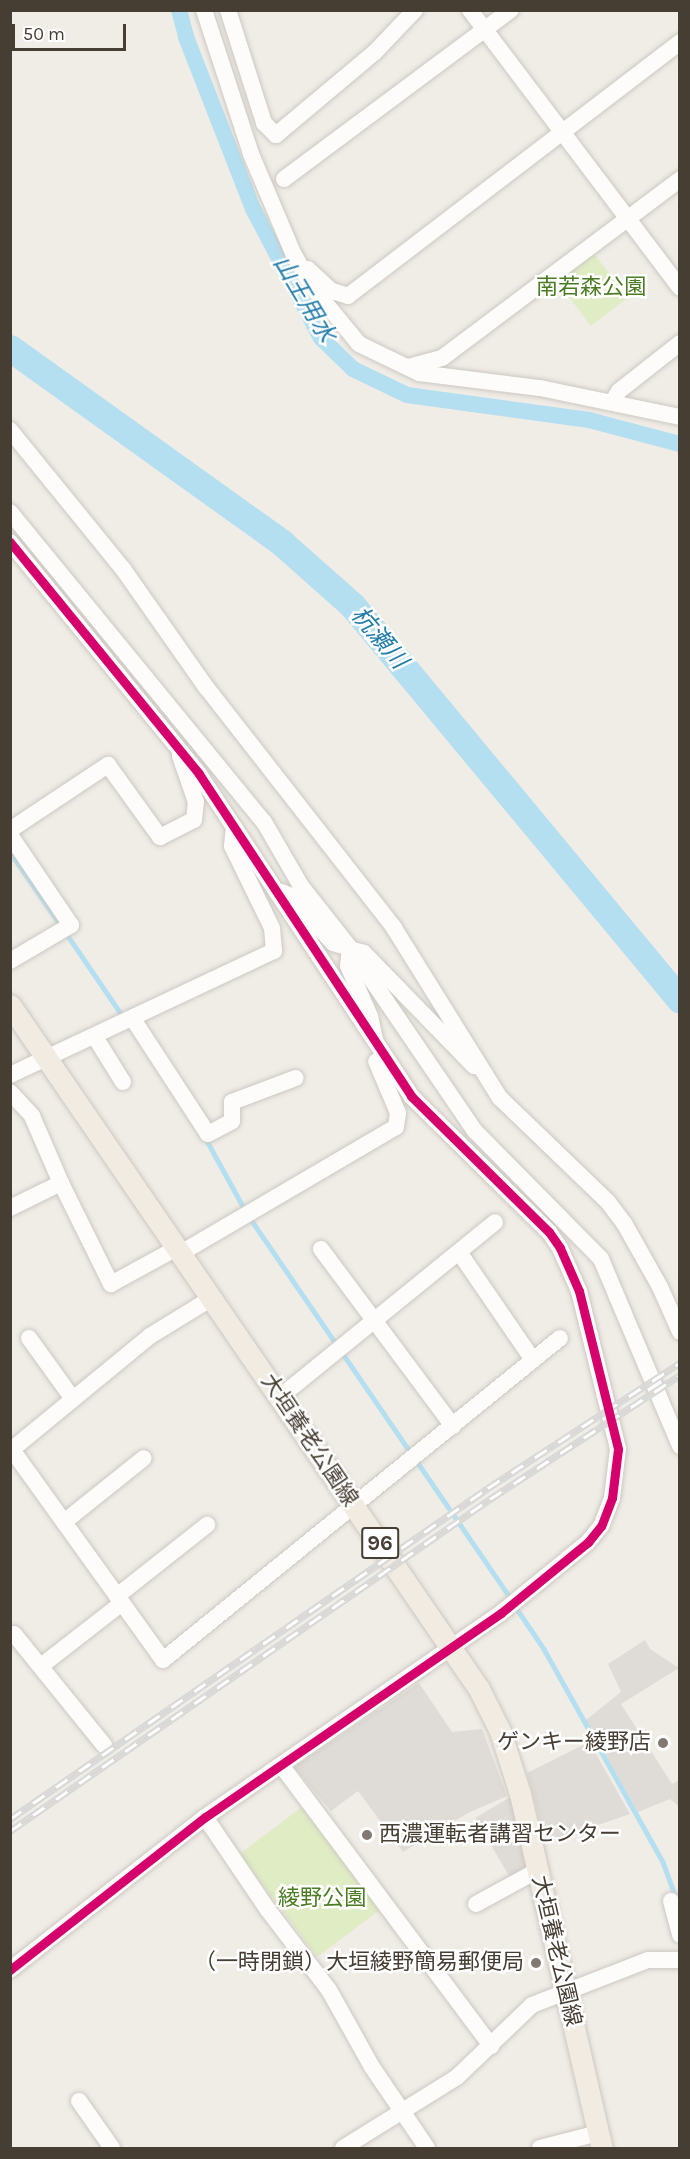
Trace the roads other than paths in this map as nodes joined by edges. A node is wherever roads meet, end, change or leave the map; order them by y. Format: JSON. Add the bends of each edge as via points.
{"nodes":[{"id":1,"x":204,"y":10,"type":"edge"},
{"id":2,"x":415,"y":10,"type":"edge"},
{"id":3,"x":470,"y":10,"type":"edge"},
{"id":4,"x":511,"y":10,"type":"edge"},
{"id":5,"x":231,"y":12,"type":"edge"},
{"id":6,"x":485,"y":30,"type":"junction"},
{"id":7,"x":680,"y":42,"type":"edge"},
{"id":8,"x":562,"y":132,"type":"junction"},
{"id":9,"x":284,"y":179,"type":"dead end"},
{"id":10,"x":680,"y":179,"type":"edge"},
{"id":11,"x":628,"y":219,"type":"junction"},
{"id":12,"x":293,"y":253,"type":"junction"},
{"id":13,"x":680,"y":288,"type":"edge"},
{"id":14,"x":680,"y":343,"type":"edge"},
{"id":15,"x":404,"y":368,"type":"junction"},
{"id":16,"x":613,"y":401,"type":"junction"},
{"id":17,"x":680,"y":417,"type":"edge"},
{"id":18,"x":10,"y":430,"type":"edge"},
{"id":19,"x":10,"y":512,"type":"edge"},
{"id":20,"x":13,"y":548,"type":"edge"},
{"id":21,"x":180,"y":751,"type":"junction"},
{"id":22,"x":234,"y":827,"type":"junction"},
{"id":23,"x":10,"y":830,"type":"edge"},
{"id":24,"x":10,"y":835,"type":"edge"},
{"id":25,"x":274,"y":890,"type":"junction"},
{"id":26,"x":350,"y":948,"type":"junction"},
{"id":27,"x":10,"y":961,"type":"edge"},
{"id":28,"x":10,"y":1005,"type":"edge"},
{"id":29,"x":133,"y":1019,"type":"junction"},
{"id":30,"x":95,"y":1037,"type":"junction"},
{"id":31,"x":376,"y":1048,"type":"junction"},
{"id":32,"x":47,"y":1059,"type":"junction"},
{"id":33,"x":10,"y":1075,"type":"edge"},
{"id":34,"x":296,"y":1078,"type":"dead end"},
{"id":35,"x":123,"y":1083,"type":"dead end"},
{"id":36,"x":493,"y":1085,"type":"junction"},
{"id":37,"x":10,"y":1092,"type":"edge"},
{"id":38,"x":61,"y":1183,"type":"junction"},
{"id":39,"x":10,"y":1208,"type":"edge"},
{"id":40,"x":495,"y":1222,"type":"dead end"},
{"id":41,"x":321,"y":1249,"type":"dead end"},
{"id":42,"x":179,"y":1251,"type":"junction"},
{"id":43,"x":459,"y":1251,"type":"junction"},
{"id":44,"x":212,"y":1298,"type":"junction"},
{"id":45,"x":375,"y":1320,"type":"junction"},
{"id":46,"x":680,"y":1332,"type":"edge"},
{"id":47,"x":29,"y":1338,"type":"dead end"},
{"id":48,"x":560,"y":1338,"type":"dead end"},
{"id":49,"x":533,"y":1360,"type":"junction"},
{"id":50,"x":280,"y":1397,"type":"junction"},
{"id":51,"x":73,"y":1399,"type":"junction"},
{"id":52,"x":453,"y":1426,"type":"junction"},
{"id":53,"x":680,"y":1446,"type":"edge"},
{"id":54,"x":11,"y":1449,"type":"edge"},
{"id":55,"x":144,"y":1458,"type":"dead end"},
{"id":56,"x":355,"y":1507,"type":"junction"},
{"id":57,"x":64,"y":1522,"type":"junction"},
{"id":58,"x":207,"y":1525,"type":"dead end"},
{"id":59,"x":120,"y":1600,"type":"junction"},
{"id":60,"x":12,"y":1633,"type":"edge"},
{"id":61,"x":452,"y":1647,"type":"junction"},
{"id":62,"x":41,"y":1666,"type":"junction"},
{"id":63,"x":104,"y":1745,"type":"dead end"},
{"id":64,"x":281,"y":1765,"type":"junction"},
{"id":65,"x":205,"y":1816,"type":"junction"},
{"id":66,"x":538,"y":1870,"type":"junction"},
{"id":67,"x":671,"y":1901,"type":"dead end"},
{"id":68,"x":476,"y":1904,"type":"dead end"},
{"id":69,"x":680,"y":1935,"type":"edge"},
{"id":70,"x":680,"y":1960,"type":"edge"},
{"id":71,"x":10,"y":1970,"type":"edge"},
{"id":72,"x":566,"y":1990,"type":"junction"},
{"id":73,"x":491,"y":2046,"type":"junction"},
{"id":74,"x":79,"y":2101,"type":"dead end"},
{"id":75,"x":402,"y":2114,"type":"junction"},
{"id":76,"x":600,"y":2141,"type":"edge"},
{"id":77,"x":112,"y":2148,"type":"edge"},
{"id":78,"x":343,"y":2148,"type":"edge"},
{"id":79,"x":427,"y":2148,"type":"edge"},
{"id":80,"x":540,"y":2148,"type":"edge"}],
"edges":[{"from":1,"to":12,"type":"street","via":[[248,144]]},
{"from":2,"to":5,"type":"street","via":[[375,52],[276,135],[264,123]]},
{"from":3,"to":6,"type":"street"},
{"from":4,"to":6,"type":"street"},
{"from":6,"to":8,"type":"street"},
{"from":6,"to":9,"type":"street"},
{"from":7,"to":8,"type":"street"},
{"from":8,"to":11,"type":"street"},
{"from":8,"to":12,"type":"street","via":[[348,296],[332,291],[312,274],[299,253]]},
{"from":10,"to":11,"type":"street"},
{"from":11,"to":13,"type":"street"},
{"from":11,"to":15,"type":"street","via":[[442,358]]},
{"from":12,"to":15,"type":"street","via":[[313,288],[359,344]]},
{"from":14,"to":16,"type":"street","via":[[619,391]]},
{"from":15,"to":16,"type":"street","via":[[446,378]]},
{"from":16,"to":17,"type":"street"},
{"from":18,"to":36,"type":"street","via":[[123,569],[212,696],[394,928]]},
{"from":19,"to":26,"type":"street","via":[[264,822],[301,886]]},
{"from":20,"to":21,"type":"street"},
{"from":21,"to":22,"type":"street"},
{"from":21,"to":23,"type":"street","via":[[180,762],[196,802],[194,820],[160,837],[108,765]]},
{"from":22,"to":25,"type":"street"},
{"from":22,"to":29,"type":"street","via":[[232,846],[273,928],[274,951]]},
{"from":24,"to":27,"type":"street","via":[[71,925]]},
{"from":25,"to":26,"type":"street","via":[[289,895],[333,943]]},
{"from":25,"to":31,"type":"street"},
{"from":26,"to":31,"type":"street","via":[[348,966],[370,1016]]},
{"from":26,"to":36,"type":"street","via":[[364,953]]},
{"from":26,"to":53,"type":"street","via":[[474,1130],[601,1259]]},
{"from":28,"to":32,"type":"main road","name":"大垣養老公園線","number":"96"},
{"from":29,"to":30,"type":"street"},
{"from":29,"to":34,"type":"street","via":[[208,1134],[232,1121],[232,1102]]},
{"from":30,"to":32,"type":"street"},
{"from":30,"to":35,"type":"street"},
{"from":31,"to":42,"type":"street","via":[[376,1062],[398,1113],[396,1127]]},
{"from":31,"to":61,"type":"street","via":[[423,1111],[531,1214],[560,1248],[579,1291],[616,1428],[618,1472],[601,1526],[588,1542],[501,1614]]},
{"from":32,"to":33,"type":"street"},
{"from":32,"to":42,"type":"main road","name":"大垣養老公園線","number":"96"},
{"from":36,"to":46,"type":"street","via":[[516,1116],[608,1202],[624,1223]]},
{"from":37,"to":38,"type":"street","via":[[32,1116]]},
{"from":38,"to":39,"type":"street"},
{"from":38,"to":42,"type":"street","via":[[111,1284]]},
{"from":40,"to":43,"type":"street"},
{"from":41,"to":45,"type":"street"},
{"from":42,"to":44,"type":"main road","name":"大垣養老公園線","number":"96"},
{"from":43,"to":45,"type":"street"},
{"from":43,"to":49,"type":"street"},
{"from":44,"to":50,"type":"main road","name":"大垣養老公園線","number":"96"},
{"from":44,"to":51,"type":"street","via":[[150,1336]]},
{"from":45,"to":50,"type":"street"},
{"from":45,"to":52,"type":"street"},
{"from":47,"to":51,"type":"street"},
{"from":48,"to":49,"type":"street"},
{"from":49,"to":52,"type":"street"},
{"from":50,"to":56,"type":"main road","name":"大垣養老公園線","number":"96"},
{"from":51,"to":54,"type":"street"},
{"from":52,"to":56,"type":"street"},
{"from":54,"to":57,"type":"street"},
{"from":55,"to":57,"type":"street"},
{"from":56,"to":59,"type":"street","via":[[163,1660]]},
{"from":56,"to":61,"type":"main road","name":"大垣養老公園線","number":"96"},
{"from":57,"to":59,"type":"street"},
{"from":58,"to":59,"type":"street"},
{"from":59,"to":62,"type":"street"},
{"from":60,"to":62,"type":"street"},
{"from":61,"to":64,"type":"street"},
{"from":61,"to":66,"type":"main road","name":"大垣養老公園線","number":"96","via":[[500,1731]]},
{"from":62,"to":63,"type":"street"},
{"from":64,"to":65,"type":"street"},
{"from":64,"to":73,"type":"street"},
{"from":65,"to":71,"type":"street"},
{"from":65,"to":75,"type":"street","via":[[268,1910],[329,1990]]},
{"from":66,"to":68,"type":"street"},
{"from":66,"to":72,"type":"main road","name":"大垣養老公園線","number":"96"},
{"from":67,"to":69,"type":"street"},
{"from":70,"to":72,"type":"street","via":[[648,1960]]},
{"from":72,"to":73,"type":"street","via":[[532,2005]]},
{"from":72,"to":76,"type":"main road","name":"大垣養老公園線","number":"96"},
{"from":73,"to":75,"type":"street","via":[[457,2077]]},
{"from":74,"to":77,"type":"street"},
{"from":75,"to":78,"type":"street"},
{"from":75,"to":79,"type":"street"},
{"from":76,"to":80,"type":"street"}]}
